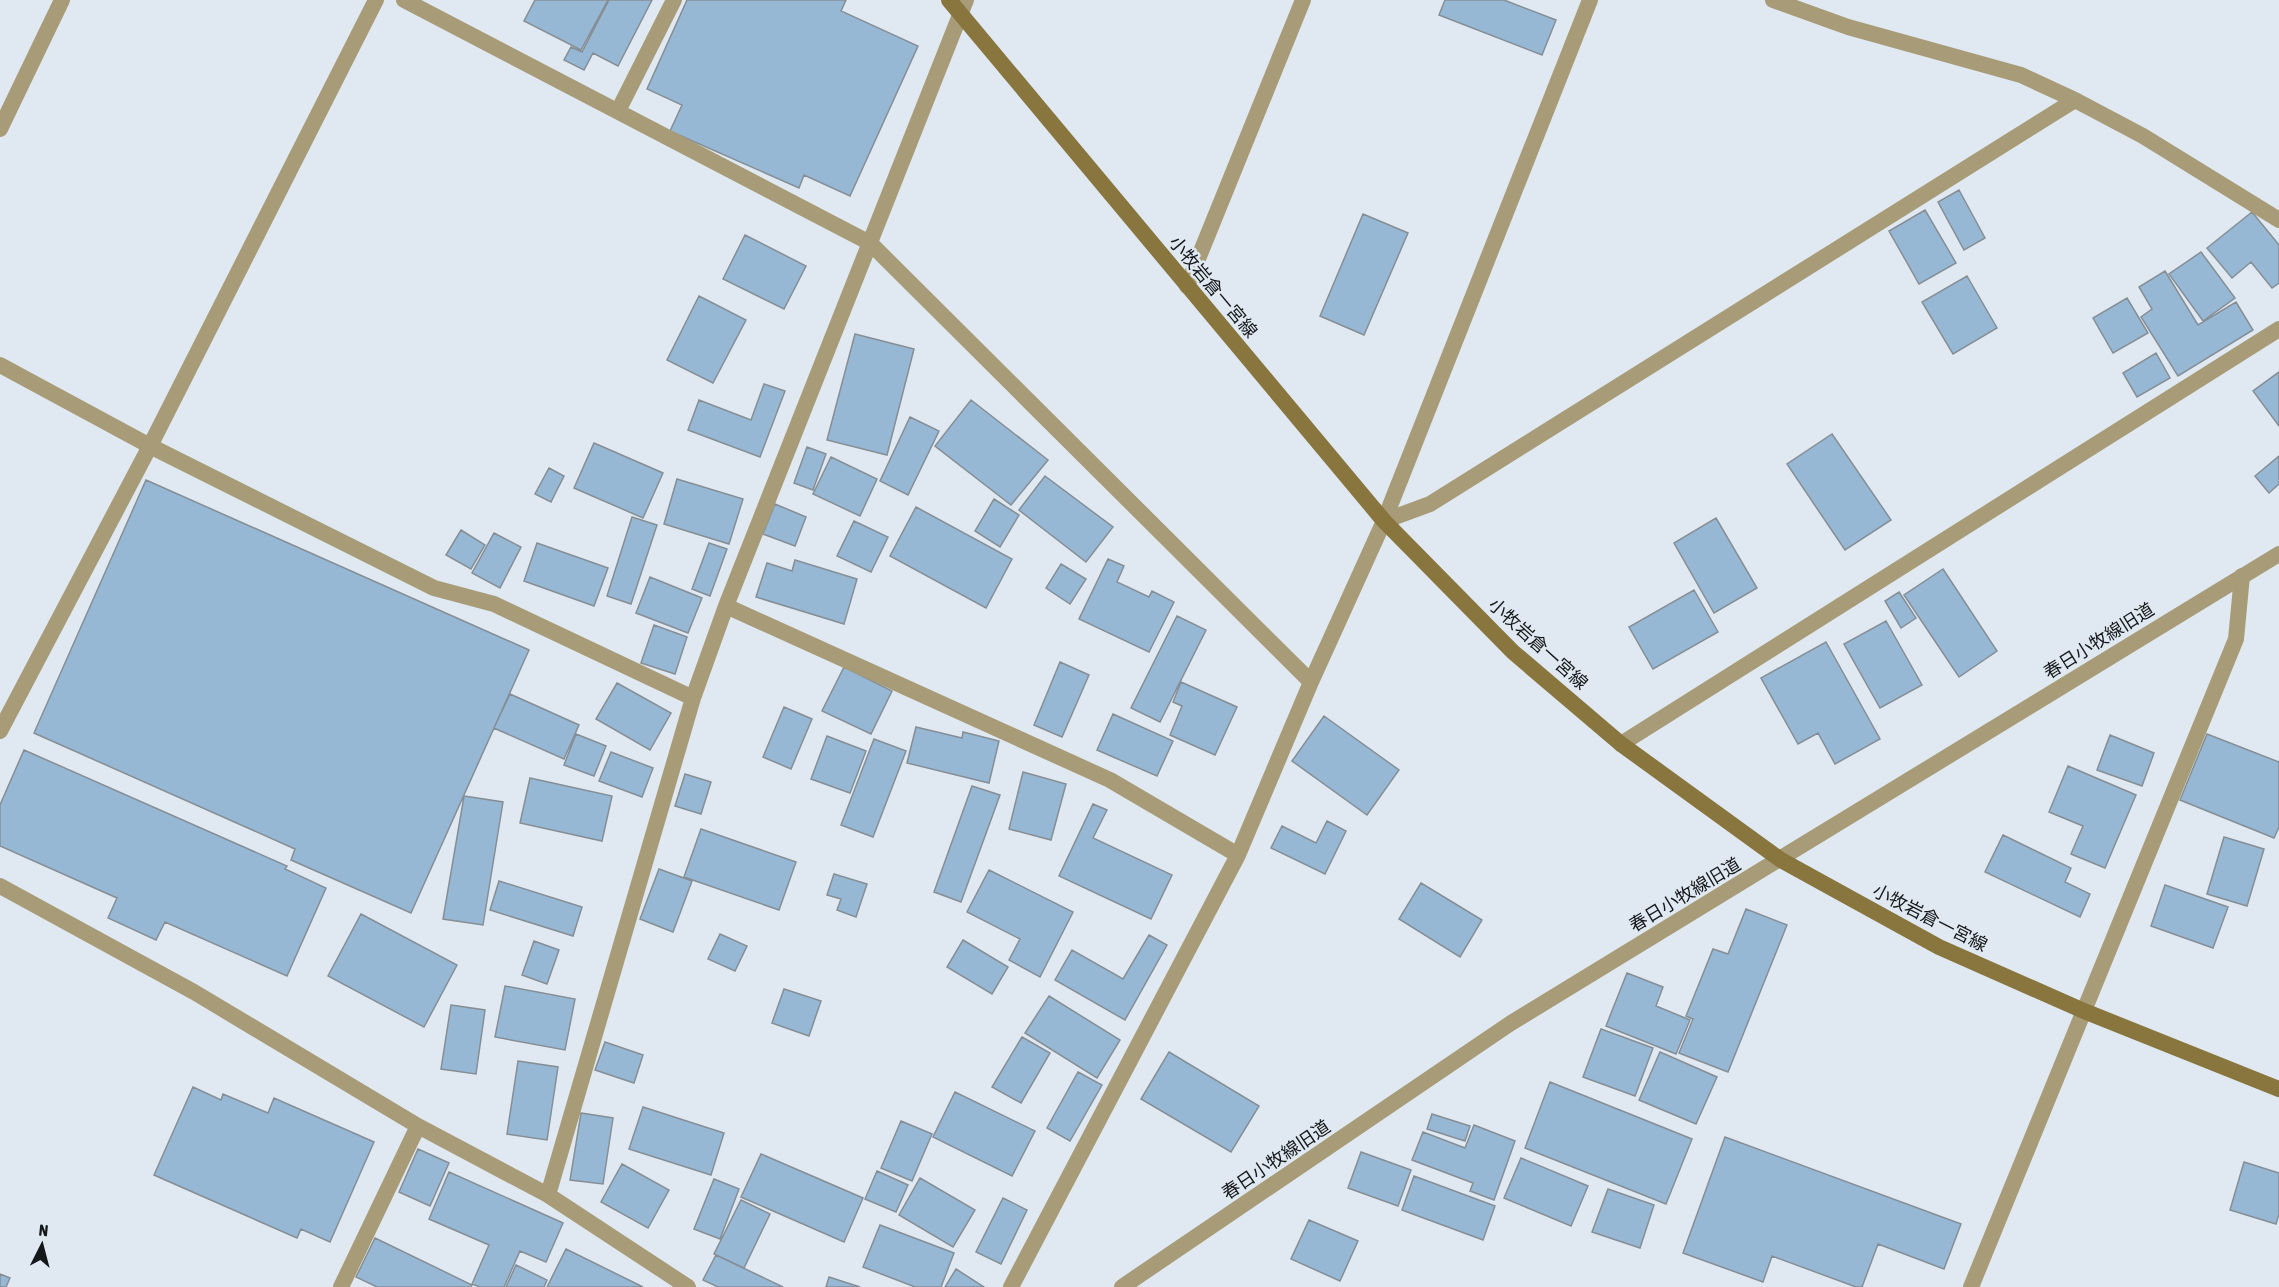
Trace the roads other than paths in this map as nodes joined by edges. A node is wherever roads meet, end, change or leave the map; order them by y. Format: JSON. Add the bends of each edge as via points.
{"nodes":[{"id":1,"x":62,"y":0,"type":"edge"},
{"id":2,"x":376,"y":0,"type":"edge"},
{"id":3,"x":404,"y":0,"type":"edge"},
{"id":4,"x":675,"y":0,"type":"edge"},
{"id":5,"x":949,"y":0,"type":"edge"},
{"id":6,"x":1303,"y":0,"type":"edge"},
{"id":7,"x":1590,"y":0,"type":"edge"},
{"id":8,"x":1773,"y":0,"type":"edge"},
{"id":9,"x":963,"y":7,"type":"edge"},
{"id":10,"x":2075,"y":100,"type":"junction"},
{"id":11,"x":618,"y":111,"type":"junction"},
{"id":12,"x":0,"y":129,"type":"edge"},
{"id":13,"x":2279,"y":220,"type":"edge"},
{"id":14,"x":870,"y":243,"type":"junction"},
{"id":15,"x":1187,"y":286,"type":"junction"},
{"id":16,"x":2279,"y":329,"type":"edge"},
{"id":17,"x":0,"y":365,"type":"edge"},
{"id":18,"x":150,"y":447,"type":"junction"},
{"id":19,"x":1384,"y":521,"type":"junction"},
{"id":20,"x":2279,"y":554,"type":"edge"},
{"id":21,"x":2242,"y":576,"type":"junction"},
{"id":22,"x":726,"y":606,"type":"junction"},
{"id":23,"x":1311,"y":682,"type":"junction"},
{"id":24,"x":693,"y":698,"type":"junction"},
{"id":25,"x":0,"y":731,"type":"edge"},
{"id":26,"x":1621,"y":744,"type":"junction"},
{"id":27,"x":1238,"y":855,"type":"junction"},
{"id":28,"x":1780,"y":860,"type":"junction"},
{"id":29,"x":0,"y":886,"type":"edge"},
{"id":30,"x":2084,"y":1011,"type":"junction"},
{"id":31,"x":2279,"y":1089,"type":"edge"},
{"id":32,"x":418,"y":1126,"type":"junction"},
{"id":33,"x":548,"y":1195,"type":"junction"},
{"id":34,"x":341,"y":1287,"type":"edge"},
{"id":35,"x":688,"y":1287,"type":"edge"},
{"id":36,"x":1011,"y":1287,"type":"edge"},
{"id":37,"x":1122,"y":1287,"type":"edge"},
{"id":38,"x":1971,"y":1287,"type":"edge"}],
"edges":[{"from":1,"to":12,"type":"street"},
{"from":2,"to":18,"type":"street"},
{"from":3,"to":11,"type":"street"},
{"from":4,"to":11,"type":"street"},
{"from":5,"to":9,"type":"main road","name":"小牧岩倉一宮線"},
{"from":6,"to":15,"type":"street"},
{"from":7,"to":19,"type":"street"},
{"from":8,"to":10,"type":"street","via":[[1848,27],[2021,75]]},
{"from":9,"to":14,"type":"street"},
{"from":9,"to":15,"type":"main road","name":"小牧岩倉一宮線"},
{"from":10,"to":13,"type":"street","via":[[2143,136]]},
{"from":10,"to":19,"type":"street","via":[[1430,504]]},
{"from":11,"to":14,"type":"street"},
{"from":14,"to":22,"type":"street"},
{"from":14,"to":23,"type":"street"},
{"from":15,"to":19,"type":"main road","name":"小牧岩倉一宮線"},
{"from":16,"to":26,"type":"street"},
{"from":17,"to":18,"type":"street"},
{"from":18,"to":24,"type":"street","via":[[434,588],[494,604]]},
{"from":18,"to":25,"type":"street"},
{"from":19,"to":23,"type":"street"},
{"from":19,"to":26,"type":"main road","name":"小牧岩倉一宮線","via":[[1513,652]]},
{"from":20,"to":21,"type":"street","name":"春日小牧線旧道"},
{"from":21,"to":28,"type":"street","name":"春日小牧線旧道"},
{"from":21,"to":30,"type":"street","via":[[2236,639]]},
{"from":22,"to":24,"type":"street"},
{"from":22,"to":27,"type":"street","via":[[1110,780]]},
{"from":23,"to":27,"type":"street"},
{"from":24,"to":33,"type":"street"},
{"from":26,"to":28,"type":"main road","name":"小牧岩倉一宮線"},
{"from":27,"to":36,"type":"street"},
{"from":28,"to":30,"type":"main road","name":"小牧岩倉一宮線","via":[[1939,947]]},
{"from":28,"to":37,"type":"street","name":"春日小牧線旧道","via":[[1511,1023]]},
{"from":29,"to":32,"type":"street","via":[[195,992]]},
{"from":30,"to":31,"type":"main road","name":"小牧岩倉一宮線"},
{"from":30,"to":38,"type":"street"},
{"from":32,"to":33,"type":"street"},
{"from":32,"to":34,"type":"street"},
{"from":33,"to":35,"type":"street"}]}
